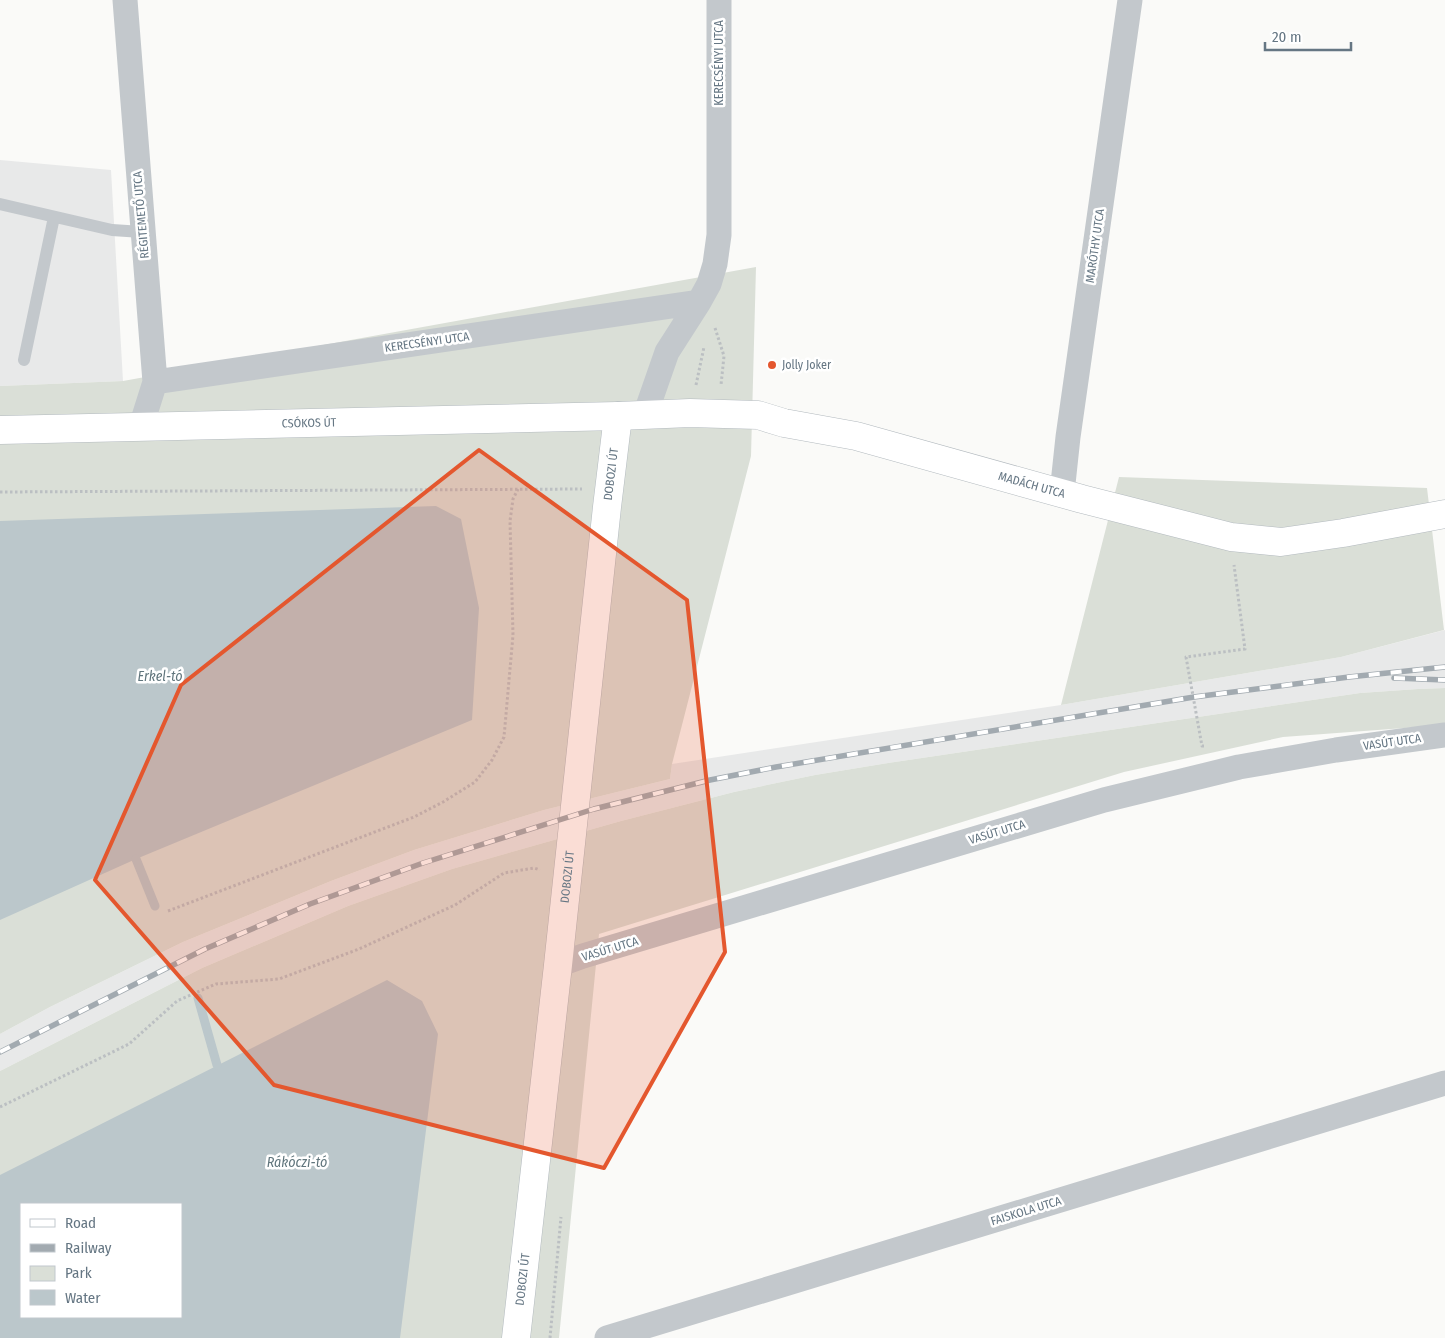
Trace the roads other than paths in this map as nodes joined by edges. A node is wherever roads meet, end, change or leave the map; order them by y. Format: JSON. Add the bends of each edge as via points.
{"nodes":[{"id":1,"x":124,"y":0,"type":"edge"},
{"id":2,"x":719,"y":0,"type":"edge"},
{"id":3,"x":1130,"y":0,"type":"edge"},
{"id":4,"x":0,"y":204,"type":"edge"},
{"id":5,"x":54,"y":217,"type":"junction"},
{"id":6,"x":142,"y":232,"type":"junction"},
{"id":7,"x":699,"y":302,"type":"junction"},
{"id":8,"x":24,"y":360,"type":"dead end"},
{"id":9,"x":155,"y":382,"type":"junction"},
{"id":10,"x":645,"y":415,"type":"junction"},
{"id":11,"x":618,"y":416,"type":"junction"},
{"id":12,"x":138,"y":428,"type":"junction"},
{"id":13,"x":0,"y":430,"type":"edge"},
{"id":14,"x":1062,"y":493,"type":"junction"},
{"id":15,"x":1445,"y":514,"type":"edge"},
{"id":16,"x":1445,"y":735,"type":"edge"},
{"id":17,"x":558,"y":965,"type":"junction"},
{"id":18,"x":1445,"y":1083,"type":"edge"},
{"id":19,"x":516,"y":1338,"type":"edge"},
{"id":20,"x":607,"y":1338,"type":"edge"}],
"edges":[{"from":1,"to":6,"type":"street","name":"RÉGITEMETŐ UTCA"},
{"from":2,"to":7,"type":"street","name":"KERECSÉNYI UTCA","via":[[719,235],[715,264]]},
{"from":3,"to":14,"type":"street","name":"MARÓTHY UTCA"},
{"from":4,"to":5,"type":"lane"},
{"from":5,"to":6,"type":"lane","via":[[112,230]]},
{"from":5,"to":8,"type":"lane"},
{"from":6,"to":9,"type":"street","name":"RÉGITEMETŐ UTCA"},
{"from":7,"to":9,"type":"street","name":"KERECSÉNYI UTCA"},
{"from":7,"to":10,"type":"street","name":"KERECSÉNYI UTCA","via":[[667,352]]},
{"from":9,"to":12,"type":"street","name":"RÉGITEMETŐ UTCA"},
{"from":10,"to":11,"type":"main road","name":"MADÁCH UTCA"},
{"from":10,"to":14,"type":"main road","name":"MADÁCH UTCA","via":[[690,412],[758,415],[856,436]]},
{"from":11,"to":12,"type":"main road","name":"CSÓKOS ÚT"},
{"from":11,"to":17,"type":"main road","name":"DOBOZI ÚT"},
{"from":12,"to":13,"type":"main road","name":"CSÓKOS ÚT"},
{"from":14,"to":15,"type":"main road","name":"MADÁCH UTCA","via":[[1231,537],[1281,542]]},
{"from":16,"to":17,"type":"street","name":"VASÚT UTCA","via":[[1240,766],[1104,800]]},
{"from":17,"to":19,"type":"main road","name":"DOBOZI ÚT"},
{"from":18,"to":20,"type":"street","name":"FAISKOLA UTCA"}]}
